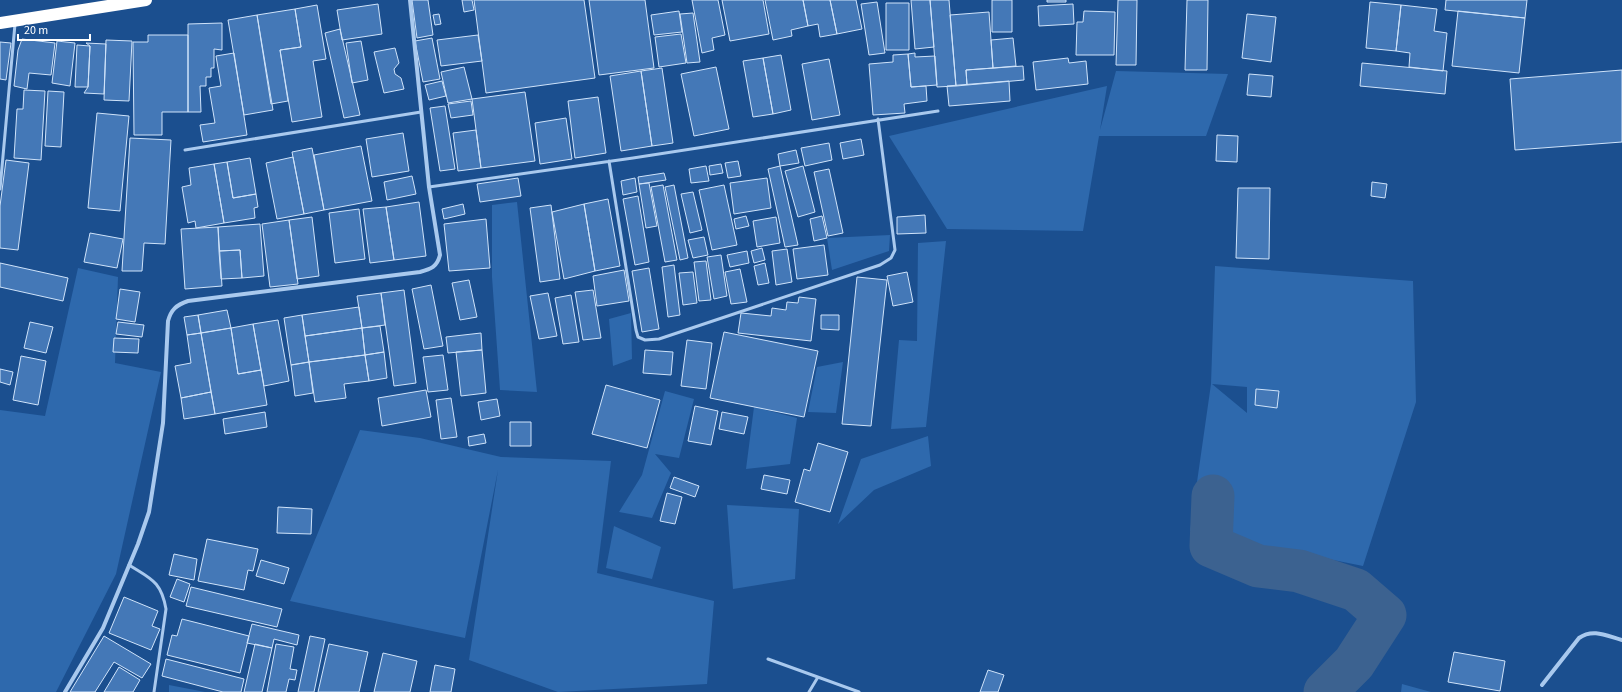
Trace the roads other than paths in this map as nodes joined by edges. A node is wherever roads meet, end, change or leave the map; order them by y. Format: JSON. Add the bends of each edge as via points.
{"nodes":[{"id":1,"x":146,"y":0,"type":"edge"},
{"id":2,"x":410,"y":0,"type":"edge"},
{"id":3,"x":15,"y":20,"type":"junction"},
{"id":4,"x":0,"y":23,"type":"edge"},
{"id":5,"x":938,"y":110,"type":"dead end"},
{"id":6,"x":421,"y":112,"type":"junction"},
{"id":7,"x":878,"y":119,"type":"junction"},
{"id":8,"x":185,"y":150,"type":"dead end"},
{"id":9,"x":609,"y":161,"type":"junction"},
{"id":10,"x":429,"y":187,"type":"junction"},
{"id":11,"x":0,"y":189,"type":"edge"},
{"id":12,"x":129,"y":565,"type":"junction"},
{"id":13,"x":1622,"y":640,"type":"edge"},
{"id":14,"x":768,"y":659,"type":"dead end"},
{"id":15,"x":818,"y":677,"type":"junction"},
{"id":16,"x":1542,"y":686,"type":"dead end"},
{"id":17,"x":65,"y":692,"type":"edge"},
{"id":18,"x":154,"y":692,"type":"edge"},
{"id":19,"x":809,"y":692,"type":"edge"},
{"id":20,"x":859,"y":692,"type":"edge"}],
"edges":[{"from":1,"to":3,"type":"highway"},
{"from":2,"to":6,"type":"street"},
{"from":3,"to":4,"type":"highway"},
{"from":3,"to":11,"type":"lane"},
{"from":5,"to":7,"type":"lane"},
{"from":6,"to":8,"type":"lane"},
{"from":6,"to":10,"type":"street"},
{"from":7,"to":9,"type":"lane"},
{"from":7,"to":9,"type":"lane","via":[[895,250],[891,258],[880,265],[659,339],[645,340],[638,337],[636,330]]},
{"from":9,"to":10,"type":"lane"},
{"from":10,"to":12,"type":"street","via":[[440,255],[438,263],[431,269],[188,301],[180,303],[170,313],[163,424],[149,512]]},
{"from":12,"to":17,"type":"street","via":[[103,628]]},
{"from":12,"to":18,"type":"lane","via":[[155,581],[163,595],[166,608]]},
{"from":13,"to":16,"type":"street","via":[[1586,633],[1579,638]]},
{"from":14,"to":15,"type":"lane"},
{"from":15,"to":19,"type":"lane"},
{"from":15,"to":20,"type":"lane"}]}
